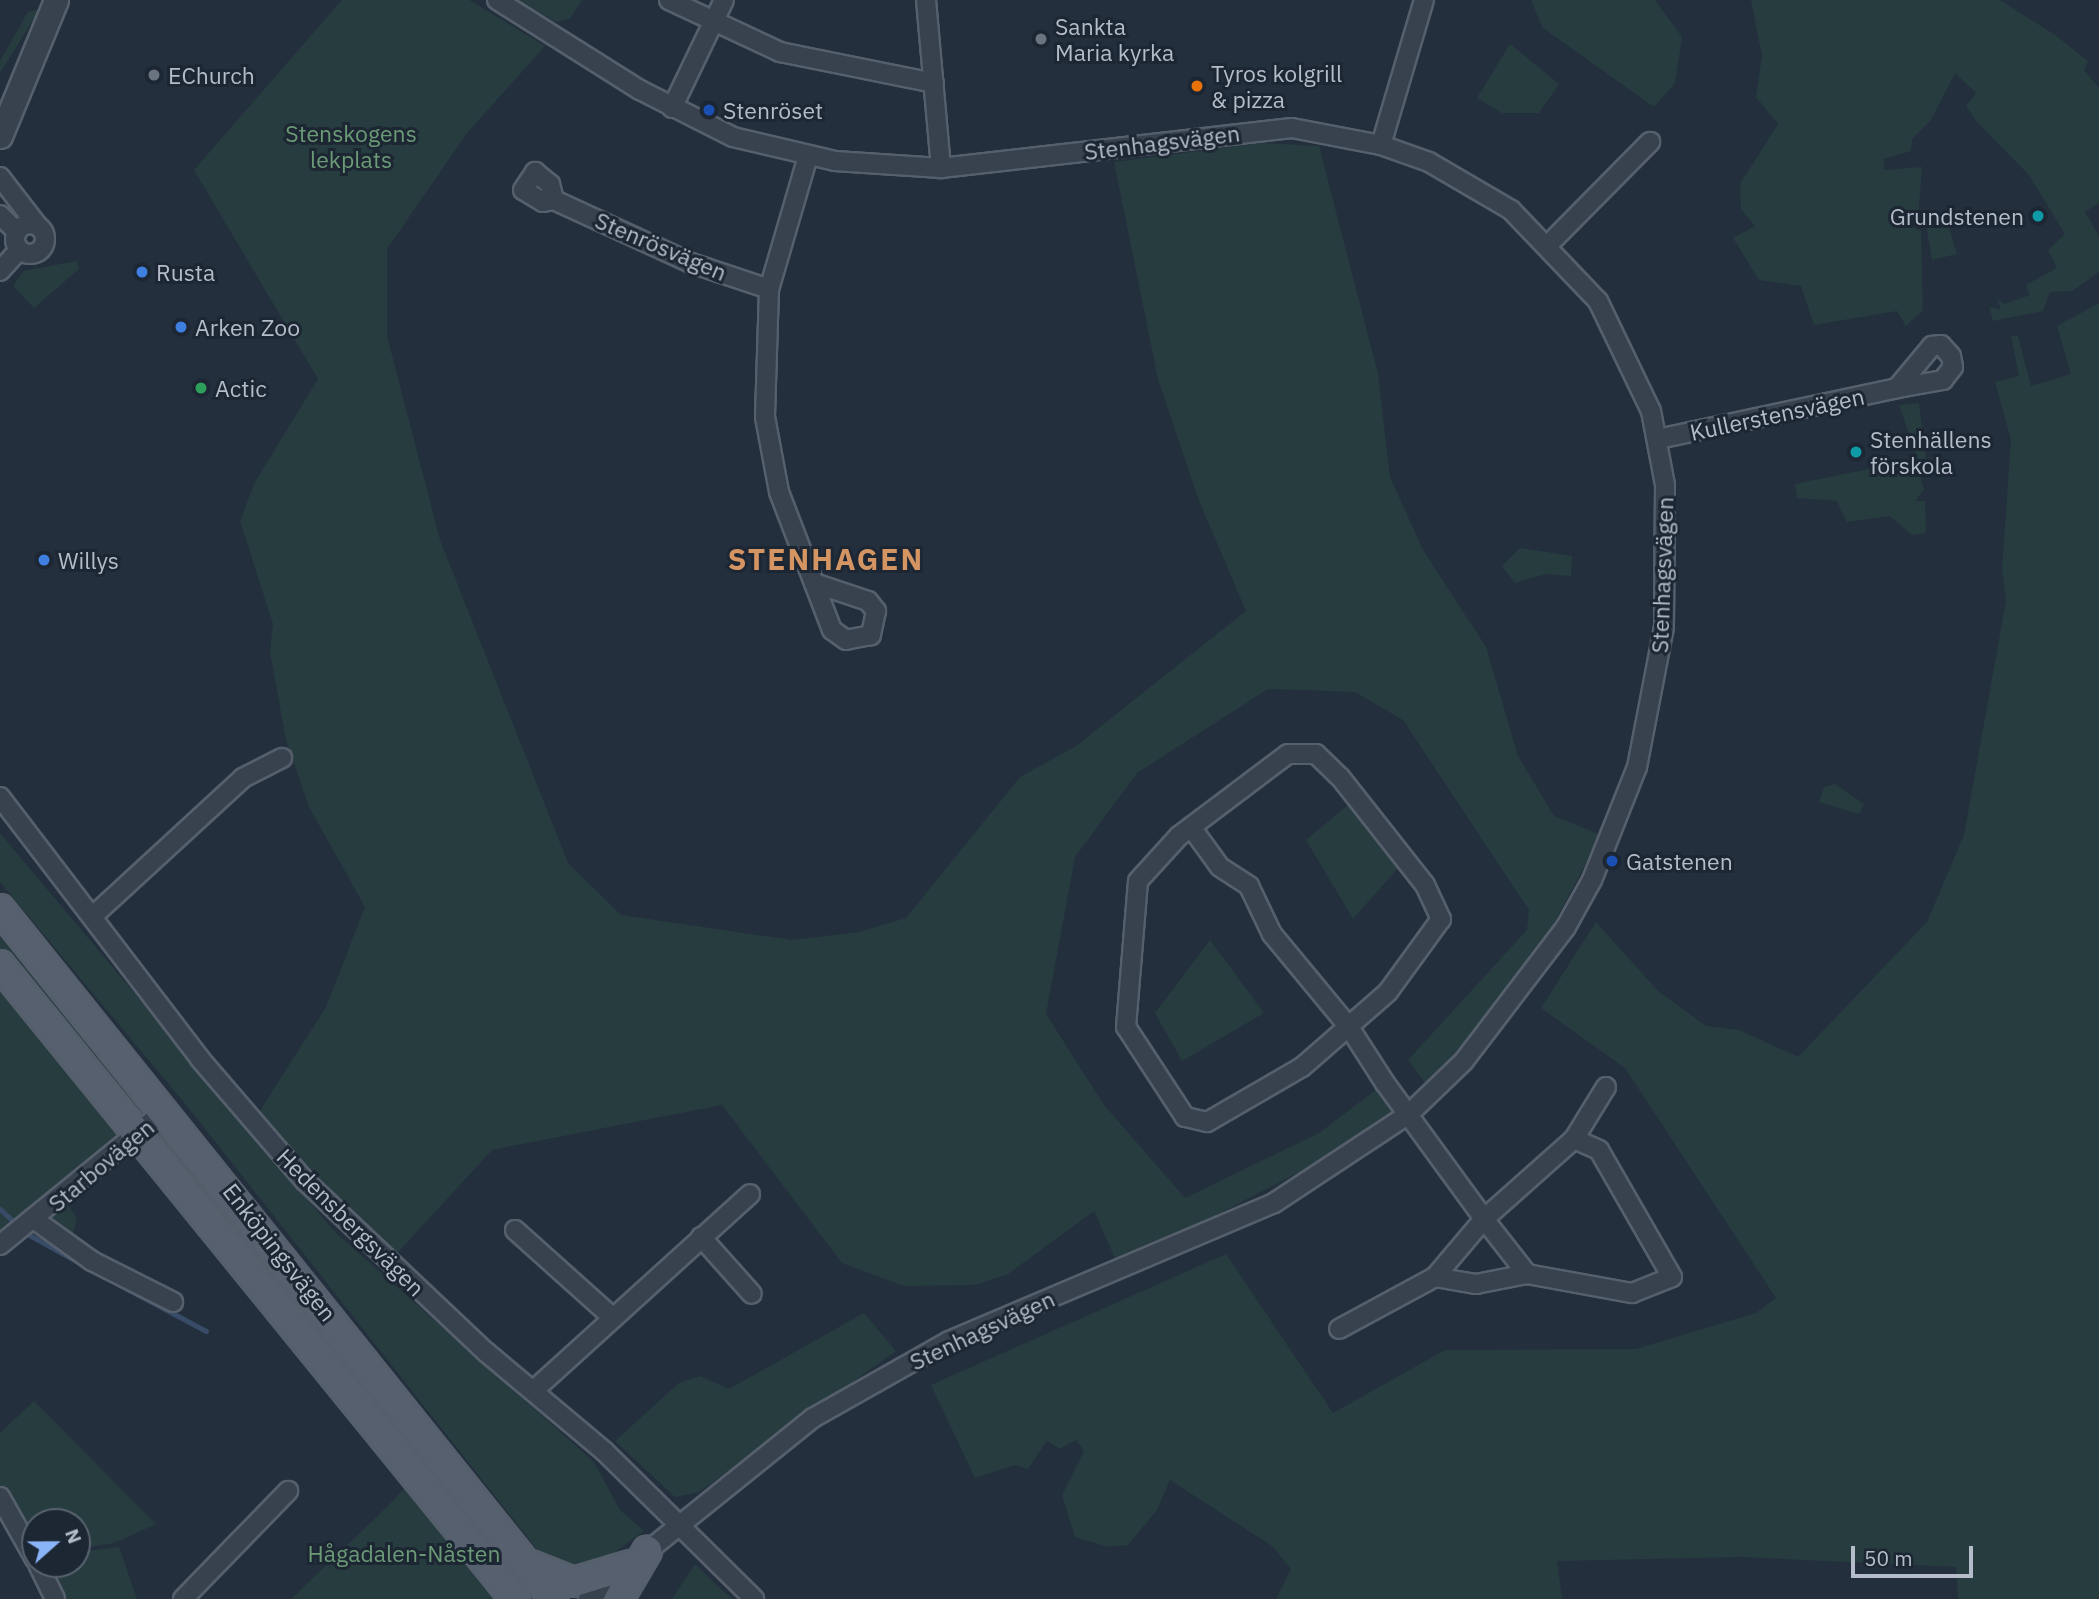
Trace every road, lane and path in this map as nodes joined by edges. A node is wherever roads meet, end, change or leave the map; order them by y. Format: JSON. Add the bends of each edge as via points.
{"nodes":[{"id":1,"x":56,"y":0,"type":"edge"},
{"id":2,"x":497,"y":0,"type":"edge"},
{"id":3,"x":669,"y":0,"type":"edge"},
{"id":4,"x":724,"y":0,"type":"edge"},
{"id":5,"x":926,"y":0,"type":"edge"},
{"id":6,"x":1424,"y":0,"type":"edge"},
{"id":7,"x":711,"y":23,"type":"junction"},
{"id":8,"x":23,"y":70,"type":"junction"},
{"id":9,"x":934,"y":83,"type":"junction"},
{"id":10,"x":0,"y":99,"type":"edge"},
{"id":11,"x":673,"y":108,"type":"junction"},
{"id":12,"x":0,"y":136,"type":"edge"},
{"id":13,"x":1650,"y":142,"type":"dead end"},
{"id":14,"x":1381,"y":145,"type":"junction"},
{"id":15,"x":808,"y":156,"type":"junction"},
{"id":16,"x":941,"y":168,"type":"junction"},
{"id":17,"x":0,"y":177,"type":"edge"},
{"id":18,"x":554,"y":200,"type":"dead end"},
{"id":19,"x":0,"y":215,"type":"edge"},
{"id":20,"x":37,"y":225,"type":"junction"},
{"id":21,"x":18,"y":241,"type":"junction"},
{"id":22,"x":1549,"y":244,"type":"junction"},
{"id":23,"x":0,"y":271,"type":"edge"},
{"id":24,"x":769,"y":289,"type":"junction"},
{"id":25,"x":1897,"y":388,"type":"dead end"},
{"id":26,"x":1658,"y":439,"type":"junction"},
{"id":27,"x":814,"y":583,"type":"dead end"},
{"id":28,"x":282,"y":758,"type":"dead end"},
{"id":29,"x":0,"y":797,"type":"edge"},
{"id":30,"x":1191,"y":827,"type":"junction"},
{"id":31,"x":0,"y":909,"type":"edge"},
{"id":32,"x":93,"y":916,"type":"junction"},
{"id":33,"x":0,"y":965,"type":"edge"},
{"id":34,"x":1349,"y":1027,"type":"junction"},
{"id":35,"x":1606,"y":1087,"type":"dead end"},
{"id":36,"x":167,"y":1109,"type":"junction"},
{"id":37,"x":1409,"y":1114,"type":"junction"},
{"id":38,"x":138,"y":1131,"type":"junction"},
{"id":39,"x":1574,"y":1139,"type":"junction"},
{"id":40,"x":750,"y":1194,"type":"dead end"},
{"id":41,"x":1484,"y":1219,"type":"junction"},
{"id":42,"x":35,"y":1220,"type":"junction"},
{"id":43,"x":515,"y":1230,"type":"dead end"},
{"id":44,"x":701,"y":1237,"type":"junction"},
{"id":45,"x":0,"y":1245,"type":"edge"},
{"id":46,"x":1527,"y":1274,"type":"junction"},
{"id":47,"x":1435,"y":1277,"type":"junction"},
{"id":48,"x":752,"y":1294,"type":"dead end"},
{"id":49,"x":173,"y":1302,"type":"dead end"},
{"id":50,"x":612,"y":1318,"type":"junction"},
{"id":51,"x":1339,"y":1329,"type":"dead end"},
{"id":52,"x":533,"y":1391,"type":"junction"},
{"id":53,"x":288,"y":1491,"type":"dead end"},
{"id":54,"x":0,"y":1497,"type":"edge"},
{"id":55,"x":679,"y":1524,"type":"junction"},
{"id":56,"x":21,"y":1534,"type":"edge"},
{"id":57,"x":639,"y":1558,"type":"junction"},
{"id":58,"x":523,"y":1560,"type":"junction"},
{"id":59,"x":45,"y":1578,"type":"edge"},
{"id":60,"x":55,"y":1599,"type":"edge"},
{"id":61,"x":183,"y":1599,"type":"edge"},
{"id":62,"x":515,"y":1599,"type":"edge"},
{"id":63,"x":554,"y":1599,"type":"edge"},
{"id":64,"x":588,"y":1599,"type":"edge"},
{"id":65,"x":619,"y":1599,"type":"edge"},
{"id":66,"x":754,"y":1599,"type":"edge"}],
"edges":[{"from":1,"to":8,"type":"street"},
{"from":2,"to":11,"type":"street","name":"Stenhagsvägen"},
{"from":3,"to":7,"type":"street"},
{"from":4,"to":7,"type":"street"},
{"from":5,"to":9,"type":"street"},
{"from":6,"to":14,"type":"street"},
{"from":7,"to":9,"type":"street","via":[[819,64]]},
{"from":7,"to":11,"type":"street"},
{"from":8,"to":10,"type":"street"},
{"from":8,"to":12,"type":"street"},
{"from":9,"to":16,"type":"street"},
{"from":11,"to":15,"type":"street","name":"Stenhagsvägen","via":[[733,137]]},
{"from":13,"to":22,"type":"street"},
{"from":14,"to":16,"type":"street","name":"Stenhagsvägen","via":[[1292,128]]},
{"from":14,"to":22,"type":"street","name":"Stenhagsvägen","via":[[1469,183]]},
{"from":15,"to":16,"type":"street","name":"Stenhagsvägen"},
{"from":15,"to":24,"type":"street"},
{"from":17,"to":20,"type":"street"},
{"from":18,"to":24,"type":"street","name":"Stenrösvägen","via":[[691,262]]},
{"from":19,"to":21,"type":"street"},
{"from":20,"to":21,"type":"street"},
{"from":20,"to":21,"type":"street","via":[[45,235],[43,248],[34,254]]},
{"from":21,"to":23,"type":"street"},
{"from":22,"to":26,"type":"street","name":"Stenhagsvägen","via":[[1614,328]]},
{"from":24,"to":27,"type":"street","via":[[763,378],[767,429],[779,492]]},
{"from":25,"to":26,"type":"street","name":"Kullerstensvägen"},
{"from":26,"to":37,"type":"street","name":"Stenhagsvägen","via":[[1667,513],[1665,620],[1637,767],[1592,880],[1566,927],[1464,1061]]},
{"from":28,"to":32,"type":"street","via":[[243,778]]},
{"from":29,"to":32,"type":"street","name":"Hedensbergsvägen"},
{"from":30,"to":34,"type":"street","via":[[1220,867],[1250,886],[1272,934]]},
{"from":30,"to":34,"type":"street","via":[[1271,762],[1301,752],[1316,754],[1406,860],[1441,919],[1388,992]]},
{"from":30,"to":34,"type":"street","via":[[1150,861],[1138,881],[1125,1027],[1185,1117],[1207,1122],[1250,1099],[1302,1067]]},
{"from":31,"to":36,"type":"main road","name":"Enköpingsvägen"},
{"from":32,"to":52,"type":"street","name":"Hedensbergsvägen","via":[[200,1059],[305,1181]]},
{"from":33,"to":38,"type":"main road","name":"Enköpingsvägen"},
{"from":34,"to":37,"type":"street"},
{"from":35,"to":39,"type":"street"},
{"from":36,"to":38,"type":"street","name":"Starbovägen"},
{"from":36,"to":58,"type":"main road","name":"Enköpingsvägen"},
{"from":37,"to":41,"type":"street"},
{"from":37,"to":55,"type":"street","name":"Stenhagsvägen","via":[[1274,1203],[994,1321],[881,1377],[813,1418]]},
{"from":38,"to":42,"type":"street","name":"Starbovägen"},
{"from":38,"to":62,"type":"main road","name":"Enköpingsvägen"},
{"from":39,"to":41,"type":"street"},
{"from":39,"to":46,"type":"street","via":[[1599,1150],[1672,1277],[1632,1293]]},
{"from":40,"to":44,"type":"street"},
{"from":41,"to":46,"type":"street"},
{"from":41,"to":47,"type":"street"},
{"from":42,"to":45,"type":"street","name":"Starbovägen"},
{"from":42,"to":49,"type":"street","name":"Starbovägen","via":[[92,1261]]},
{"from":43,"to":50,"type":"street"},
{"from":44,"to":48,"type":"street"},
{"from":44,"to":50,"type":"street"},
{"from":46,"to":47,"type":"street","via":[[1476,1284]]},
{"from":47,"to":51,"type":"street"},
{"from":50,"to":52,"type":"street"},
{"from":52,"to":55,"type":"street","name":"Hedensbergsvägen"},
{"from":53,"to":61,"type":"street","via":[[198,1591]]},
{"from":54,"to":56,"type":"street"},
{"from":55,"to":57,"type":"street","name":"Stenhagsvägen"},
{"from":55,"to":66,"type":"street","name":"Hedensbergsvägen"},
{"from":57,"to":58,"type":"main road","via":[[574,1582]]},
{"from":57,"to":64,"type":"street","name":"Stenhagsvägen"},
{"from":57,"to":65,"type":"main road"},
{"from":58,"to":63,"type":"main road","name":"Enköpingsvägen"},
{"from":59,"to":60,"type":"street"}]}
